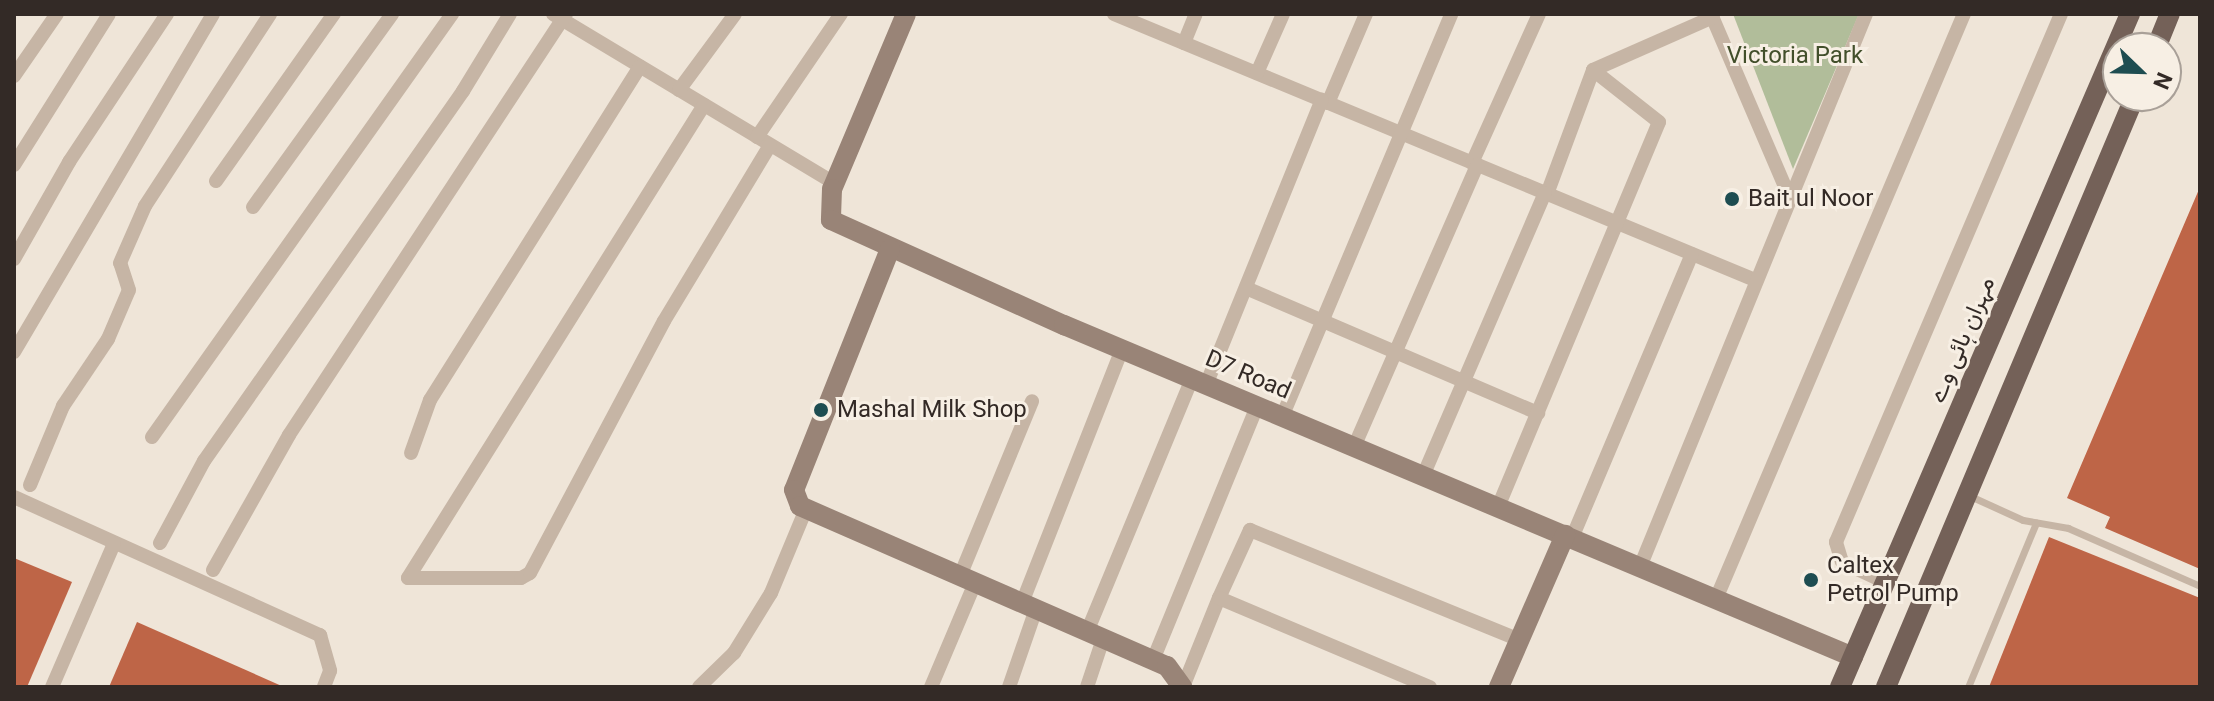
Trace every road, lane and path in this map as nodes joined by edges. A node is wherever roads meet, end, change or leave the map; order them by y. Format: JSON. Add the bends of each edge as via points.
{"nodes":[{"id":1,"x":57,"y":14,"type":"edge"},
{"id":2,"x":109,"y":14,"type":"edge"},
{"id":3,"x":167,"y":14,"type":"edge"},
{"id":4,"x":213,"y":14,"type":"edge"},
{"id":5,"x":270,"y":14,"type":"edge"},
{"id":6,"x":334,"y":14,"type":"edge"},
{"id":7,"x":392,"y":14,"type":"edge"},
{"id":8,"x":452,"y":14,"type":"edge"},
{"id":9,"x":510,"y":14,"type":"edge"},
{"id":10,"x":735,"y":14,"type":"edge"},
{"id":11,"x":841,"y":14,"type":"edge"},
{"id":12,"x":906,"y":14,"type":"edge"},
{"id":13,"x":1114,"y":14,"type":"edge"},
{"id":14,"x":1196,"y":14,"type":"edge"},
{"id":15,"x":1283,"y":14,"type":"edge"},
{"id":16,"x":1366,"y":14,"type":"edge"},
{"id":17,"x":1451,"y":14,"type":"edge"},
{"id":18,"x":1539,"y":14,"type":"edge"},
{"id":19,"x":1866,"y":14,"type":"edge"},
{"id":20,"x":1964,"y":14,"type":"edge"},
{"id":21,"x":2061,"y":14,"type":"edge"},
{"id":22,"x":2130,"y":14,"type":"edge"},
{"id":23,"x":560,"y":16,"type":"edge"},
{"id":24,"x":1712,"y":16,"type":"edge"},
{"id":25,"x":1184,"y":43,"type":"junction"},
{"id":26,"x":640,"y":67,"type":"junction"},
{"id":27,"x":1593,"y":70,"type":"junction"},
{"id":28,"x":1257,"y":73,"type":"junction"},
{"id":29,"x":14,"y":76,"type":"edge"},
{"id":30,"x":679,"y":90,"type":"junction"},
{"id":31,"x":1325,"y":102,"type":"junction"},
{"id":32,"x":704,"y":105,"type":"junction"},
{"id":33,"x":2128,"y":112,"type":"edge"},
{"id":34,"x":1402,"y":133,"type":"junction"},
{"id":35,"x":764,"y":141,"type":"junction"},
{"id":36,"x":1474,"y":164,"type":"junction"},
{"id":37,"x":14,"y":165,"type":"edge"},
{"id":38,"x":216,"y":181,"type":"dead end"},
{"id":39,"x":834,"y":183,"type":"junction"},
{"id":40,"x":1546,"y":193,"type":"junction"},
{"id":41,"x":1789,"y":196,"type":"junction"},
{"id":42,"x":253,"y":207,"type":"dead end"},
{"id":43,"x":1614,"y":221,"type":"junction"},
{"id":44,"x":890,"y":249,"type":"junction"},
{"id":45,"x":1692,"y":254,"type":"junction"},
{"id":46,"x":14,"y":259,"type":"edge"},
{"id":47,"x":1755,"y":280,"type":"junction"},
{"id":48,"x":1246,"y":288,"type":"junction"},
{"id":49,"x":1322,"y":320,"type":"junction"},
{"id":50,"x":1122,"y":349,"type":"junction"},
{"id":51,"x":14,"y":352,"type":"edge"},
{"id":52,"x":1396,"y":352,"type":"junction"},
{"id":53,"x":1199,"y":382,"type":"junction"},
{"id":54,"x":1464,"y":382,"type":"junction"},
{"id":55,"x":1032,"y":401,"type":"dead end"},
{"id":56,"x":1257,"y":407,"type":"junction"},
{"id":57,"x":1538,"y":413,"type":"junction"},
{"id":58,"x":1282,"y":417,"type":"junction"},
{"id":59,"x":152,"y":437,"type":"dead end"},
{"id":60,"x":1354,"y":447,"type":"junction"},
{"id":61,"x":411,"y":453,"type":"dead end"},
{"id":62,"x":1423,"y":476,"type":"junction"},
{"id":63,"x":30,"y":485,"type":"dead end"},
{"id":64,"x":1968,"y":495,"type":"junction"},
{"id":65,"x":14,"y":497,"type":"edge"},
{"id":66,"x":1498,"y":507,"type":"junction"},
{"id":67,"x":806,"y":509,"type":"junction"},
{"id":68,"x":2036,"y":523,"type":"junction"},
{"id":69,"x":1569,"y":537,"type":"junction"},
{"id":70,"x":160,"y":543,"type":"dead end"},
{"id":71,"x":114,"y":544,"type":"junction"},
{"id":72,"x":1640,"y":567,"type":"junction"},
{"id":73,"x":213,"y":570,"type":"dead end"},
{"id":74,"x":968,"y":579,"type":"junction"},
{"id":75,"x":1885,"y":582,"type":"junction"},
{"id":76,"x":2200,"y":586,"type":"edge"},
{"id":77,"x":1219,"y":598,"type":"junction"},
{"id":78,"x":1716,"y":599,"type":"junction"},
{"id":79,"x":1029,"y":606,"type":"junction"},
{"id":80,"x":1095,"y":635,"type":"junction"},
{"id":81,"x":1520,"y":640,"type":"junction"},
{"id":82,"x":1853,"y":657,"type":"junction"},
{"id":83,"x":1153,"y":660,"type":"junction"},
{"id":84,"x":1176,"y":684,"type":"edge"},
{"id":85,"x":52,"y":687,"type":"edge"},
{"id":86,"x":324,"y":687,"type":"edge"},
{"id":87,"x":699,"y":687,"type":"edge"},
{"id":88,"x":931,"y":687,"type":"edge"},
{"id":89,"x":1009,"y":687,"type":"edge"},
{"id":90,"x":1087,"y":687,"type":"edge"},
{"id":91,"x":1430,"y":687,"type":"edge"},
{"id":92,"x":1499,"y":687,"type":"edge"},
{"id":93,"x":1840,"y":687,"type":"edge"},
{"id":94,"x":1886,"y":687,"type":"edge"},
{"id":95,"x":1968,"y":687,"type":"edge"}],
"edges":[{"from":1,"to":29,"type":"street"},
{"from":2,"to":37,"type":"street"},
{"from":3,"to":46,"type":"street","via":[[69,162]]},
{"from":4,"to":51,"type":"street"},
{"from":5,"to":63,"type":"street","via":[[145,206],[120,263],[129,290],[108,339],[63,406]]},
{"from":6,"to":38,"type":"street"},
{"from":7,"to":42,"type":"street"},
{"from":8,"to":59,"type":"street"},
{"from":9,"to":70,"type":"street","via":[[463,91],[204,461]]},
{"from":10,"to":30,"type":"street"},
{"from":11,"to":35,"type":"street"},
{"from":12,"to":39,"type":"street","name":"D7 Road"},
{"from":13,"to":25,"type":"street"},
{"from":14,"to":25,"type":"street"},
{"from":15,"to":28,"type":"street"},
{"from":16,"to":31,"type":"street"},
{"from":17,"to":34,"type":"street"},
{"from":18,"to":36,"type":"street"},
{"from":19,"to":41,"type":"street"},
{"from":20,"to":78,"type":"street"},
{"from":21,"to":75,"type":"street","via":[[1836,542],[1842,562]]},
{"from":22,"to":75,"type":"main road","name":"مہران ہائی وے"},
{"from":23,"to":26,"type":"street"},
{"from":23,"to":73,"type":"street","via":[[289,435]]},
{"from":24,"to":27,"type":"street"},
{"from":24,"to":41,"type":"street"},
{"from":25,"to":28,"type":"street"},
{"from":26,"to":30,"type":"street"},
{"from":26,"to":61,"type":"street","via":[[430,400]]},
{"from":27,"to":40,"type":"street"},
{"from":27,"to":43,"type":"street","via":[[1659,117]]},
{"from":28,"to":31,"type":"street"},
{"from":30,"to":32,"type":"street"},
{"from":31,"to":34,"type":"street"},
{"from":31,"to":48,"type":"street"},
{"from":32,"to":35,"type":"street"},
{"from":32,"to":35,"type":"street","via":[[408,578],[521,578],[530,573]]},
{"from":33,"to":64,"type":"main road"},
{"from":34,"to":36,"type":"street"},
{"from":34,"to":49,"type":"street"},
{"from":35,"to":39,"type":"street"},
{"from":36,"to":40,"type":"street"},
{"from":36,"to":52,"type":"street"},
{"from":39,"to":44,"type":"street","name":"D7 Road","via":[[831,220]]},
{"from":40,"to":43,"type":"street"},
{"from":40,"to":54,"type":"street"},
{"from":41,"to":47,"type":"street"},
{"from":43,"to":45,"type":"street"},
{"from":43,"to":57,"type":"street"},
{"from":44,"to":50,"type":"street","name":"D7 Road"},
{"from":44,"to":67,"type":"street","via":[[794,490]]},
{"from":45,"to":47,"type":"street"},
{"from":45,"to":69,"type":"street"},
{"from":47,"to":72,"type":"street"},
{"from":48,"to":49,"type":"street"},
{"from":48,"to":53,"type":"street"},
{"from":49,"to":52,"type":"street"},
{"from":49,"to":58,"type":"street"},
{"from":50,"to":53,"type":"street","name":"D7 Road"},
{"from":50,"to":79,"type":"street"},
{"from":52,"to":54,"type":"street"},
{"from":52,"to":60,"type":"street"},
{"from":53,"to":56,"type":"street","name":"D7 Road"},
{"from":53,"to":80,"type":"street"},
{"from":54,"to":57,"type":"street"},
{"from":54,"to":62,"type":"street"},
{"from":55,"to":74,"type":"street"},
{"from":56,"to":58,"type":"street","name":"D7 Road"},
{"from":56,"to":83,"type":"street"},
{"from":57,"to":66,"type":"street"},
{"from":58,"to":60,"type":"street","name":"D7 Road"},
{"from":60,"to":62,"type":"street","name":"D7 Road"},
{"from":62,"to":66,"type":"street","name":"D7 Road"},
{"from":64,"to":68,"type":"lane"},
{"from":64,"to":94,"type":"main road"},
{"from":65,"to":71,"type":"street"},
{"from":66,"to":69,"type":"street","name":"D7 Road"},
{"from":67,"to":74,"type":"street"},
{"from":67,"to":87,"type":"street","via":[[771,593],[734,653]]},
{"from":68,"to":76,"type":"lane","via":[[2068,528]]},
{"from":68,"to":95,"type":"lane"},
{"from":69,"to":72,"type":"street","name":"D7 Road"},
{"from":69,"to":81,"type":"street"},
{"from":71,"to":85,"type":"street"},
{"from":71,"to":86,"type":"street","via":[[320,635],[330,671]]},
{"from":72,"to":78,"type":"street","name":"D7 Road"},
{"from":74,"to":79,"type":"street"},
{"from":74,"to":88,"type":"street"},
{"from":75,"to":82,"type":"main road","name":"مہران ہائی وے"},
{"from":77,"to":81,"type":"street","via":[[1250,530]]},
{"from":77,"to":84,"type":"street"},
{"from":77,"to":91,"type":"street"},
{"from":78,"to":82,"type":"street","name":"D7 Road"},
{"from":79,"to":80,"type":"street"},
{"from":79,"to":89,"type":"street"},
{"from":80,"to":83,"type":"street"},
{"from":80,"to":90,"type":"street"},
{"from":81,"to":92,"type":"street"},
{"from":82,"to":93,"type":"main road","name":"مہران ہائی وے"},
{"from":83,"to":84,"type":"street"}]}
